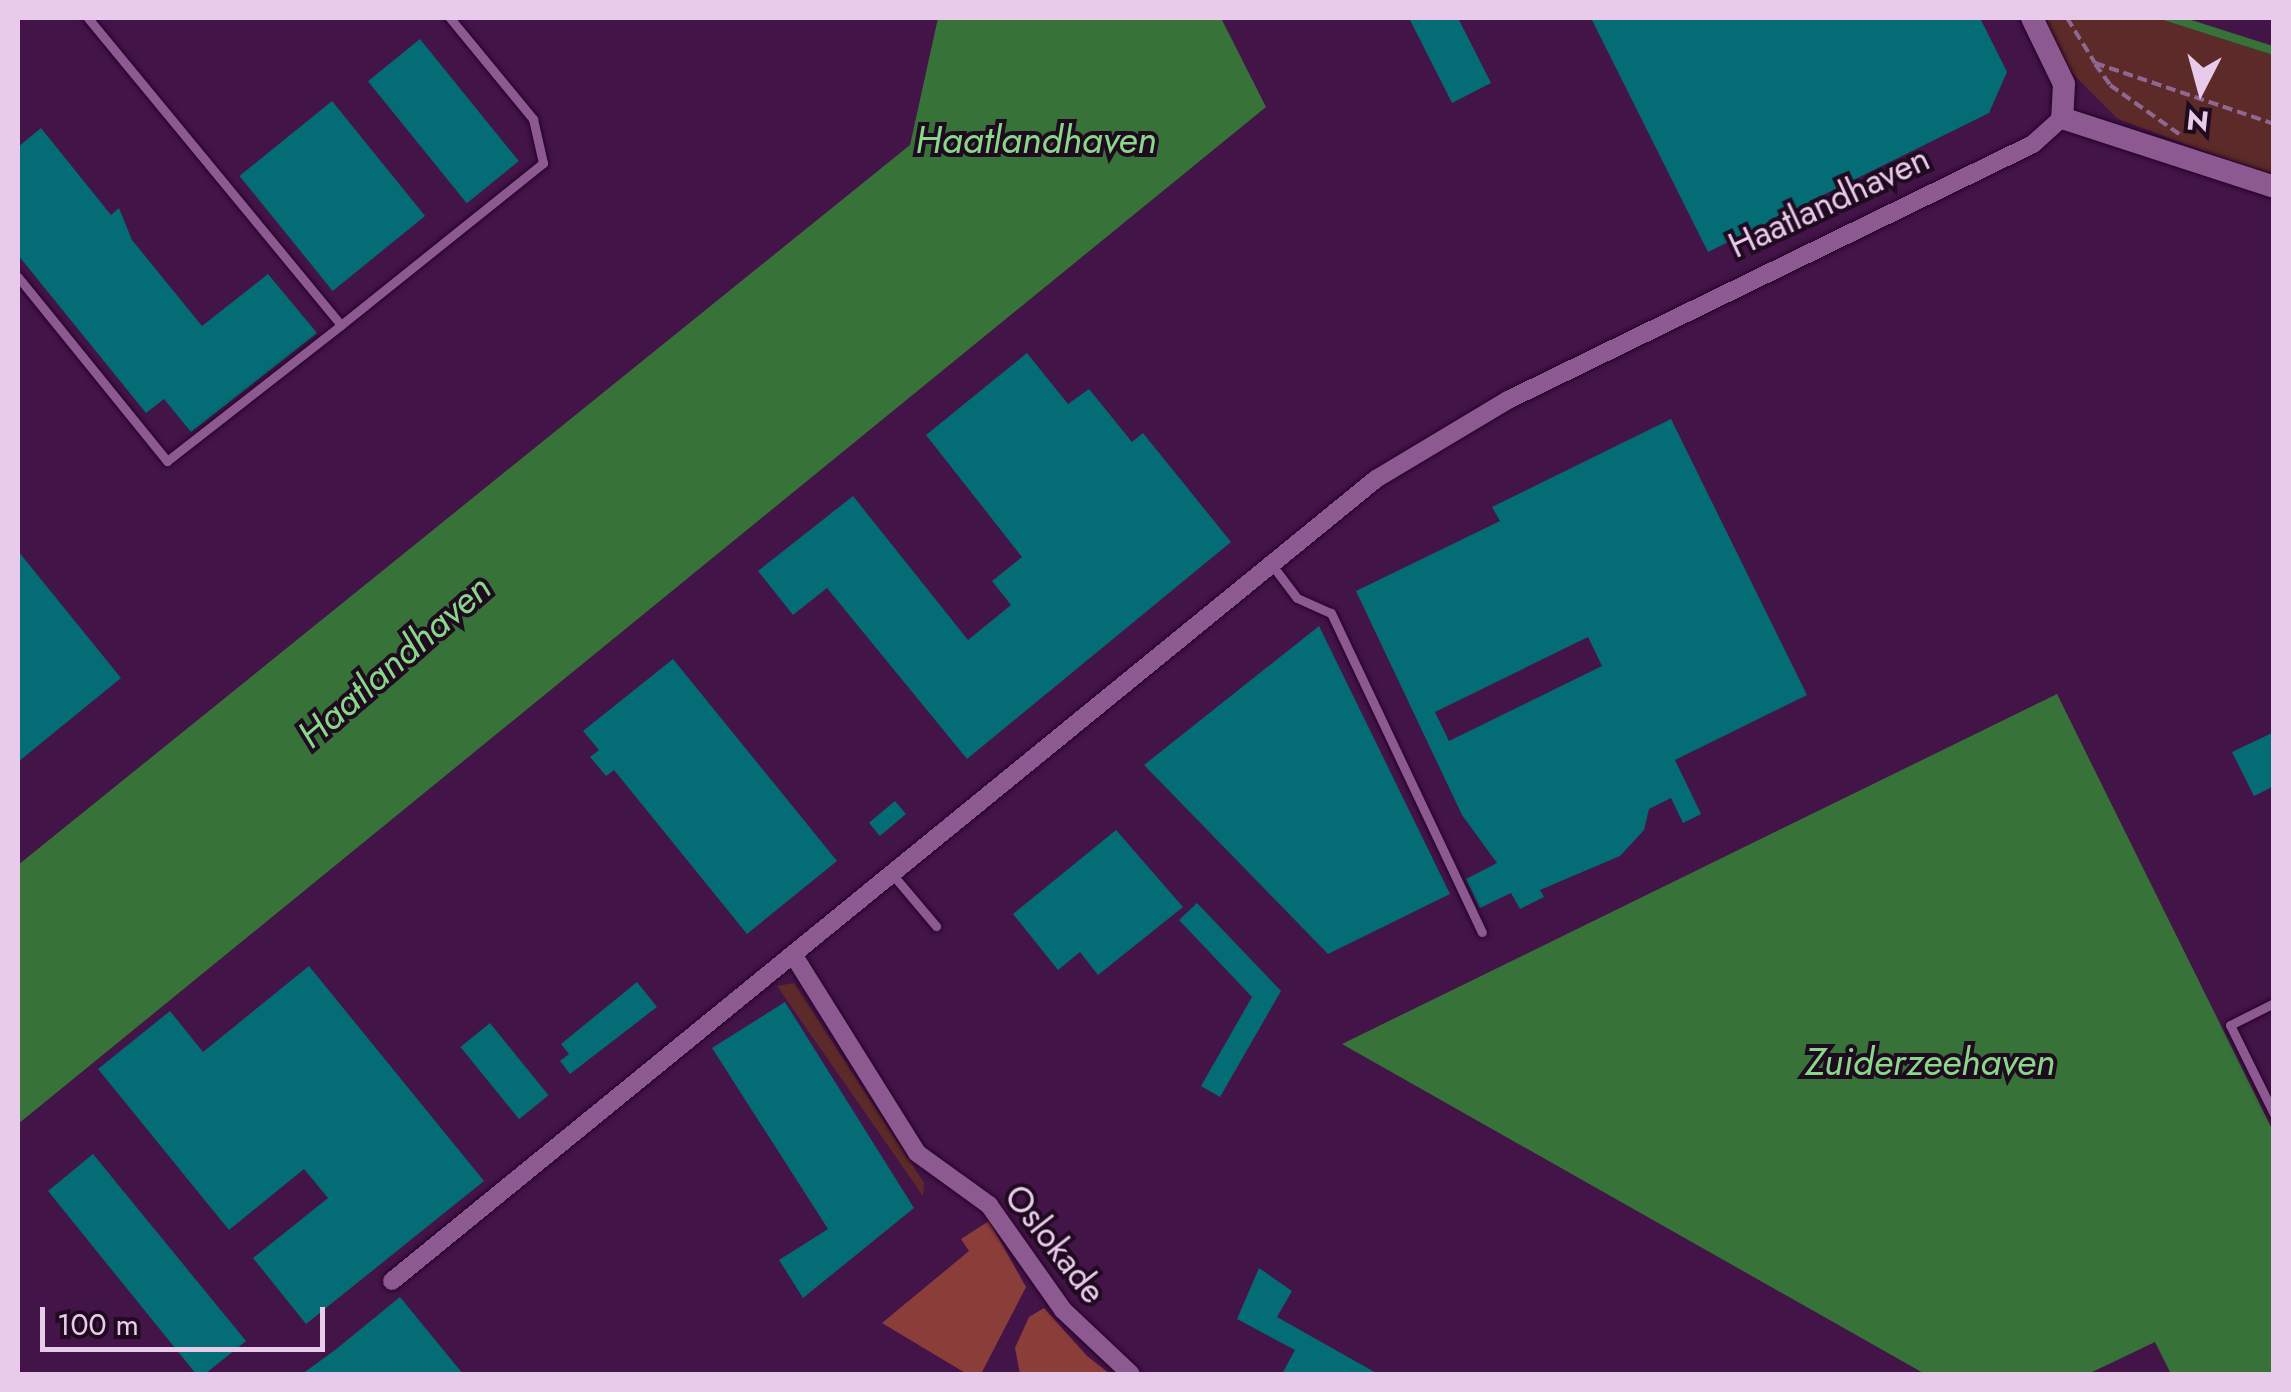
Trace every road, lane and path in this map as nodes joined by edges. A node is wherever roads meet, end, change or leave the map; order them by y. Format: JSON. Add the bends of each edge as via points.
{"nodes":[{"id":1,"x":88,"y":18,"type":"edge"},
{"id":2,"x":450,"y":18,"type":"edge"},
{"id":3,"x":2032,"y":18,"type":"edge"},
{"id":4,"x":2067,"y":18,"type":"edge"},
{"id":5,"x":2095,"y":64,"type":"junction"},
{"id":6,"x":2062,"y":118,"type":"junction"},
{"id":7,"x":2274,"y":124,"type":"edge"},
{"id":8,"x":2213,"y":168,"type":"junction"},
{"id":9,"x":2274,"y":187,"type":"edge"},
{"id":10,"x":18,"y":277,"type":"edge"},
{"id":11,"x":340,"y":325,"type":"junction"},
{"id":12,"x":1272,"y":565,"type":"junction"},
{"id":13,"x":893,"y":875,"type":"junction"},
{"id":14,"x":936,"y":926,"type":"dead end"},
{"id":15,"x":1482,"y":932,"type":"dead end"},
{"id":16,"x":794,"y":956,"type":"junction"},
{"id":17,"x":2274,"y":1003,"type":"edge"},
{"id":18,"x":2274,"y":1114,"type":"edge"},
{"id":19,"x":392,"y":1281,"type":"dead end"},
{"id":20,"x":1131,"y":1374,"type":"edge"}],
"edges":[{"from":1,"to":11,"type":"lane"},
{"from":2,"to":11,"type":"lane","via":[[533,119],[543,163]]},
{"from":3,"to":6,"type":"street","via":[[2064,84]]},
{"from":4,"to":5,"type":"path"},
{"from":5,"to":7,"type":"path"},
{"from":5,"to":8,"type":"path","via":[[2110,85],[2206,153]]},
{"from":6,"to":8,"type":"street"},
{"from":6,"to":12,"type":"street","name":"Haatlandhaven","via":[[2033,144],[1442,434]]},
{"from":8,"to":9,"type":"street"},
{"from":10,"to":11,"type":"lane","via":[[167,461]]},
{"from":12,"to":13,"type":"street","name":"Haatlandhaven"},
{"from":12,"to":15,"type":"lane","via":[[1296,598],[1332,613]]},
{"from":13,"to":14,"type":"lane"},
{"from":13,"to":16,"type":"street","name":"Haatlandhaven"},
{"from":16,"to":19,"type":"street","name":"Haatlandhaven"},
{"from":16,"to":20,"type":"street","name":"Oslokade","via":[[917,1153],[989,1205],[1063,1310]]},
{"from":17,"to":18,"type":"lane","via":[[2230,1024]]}]}
